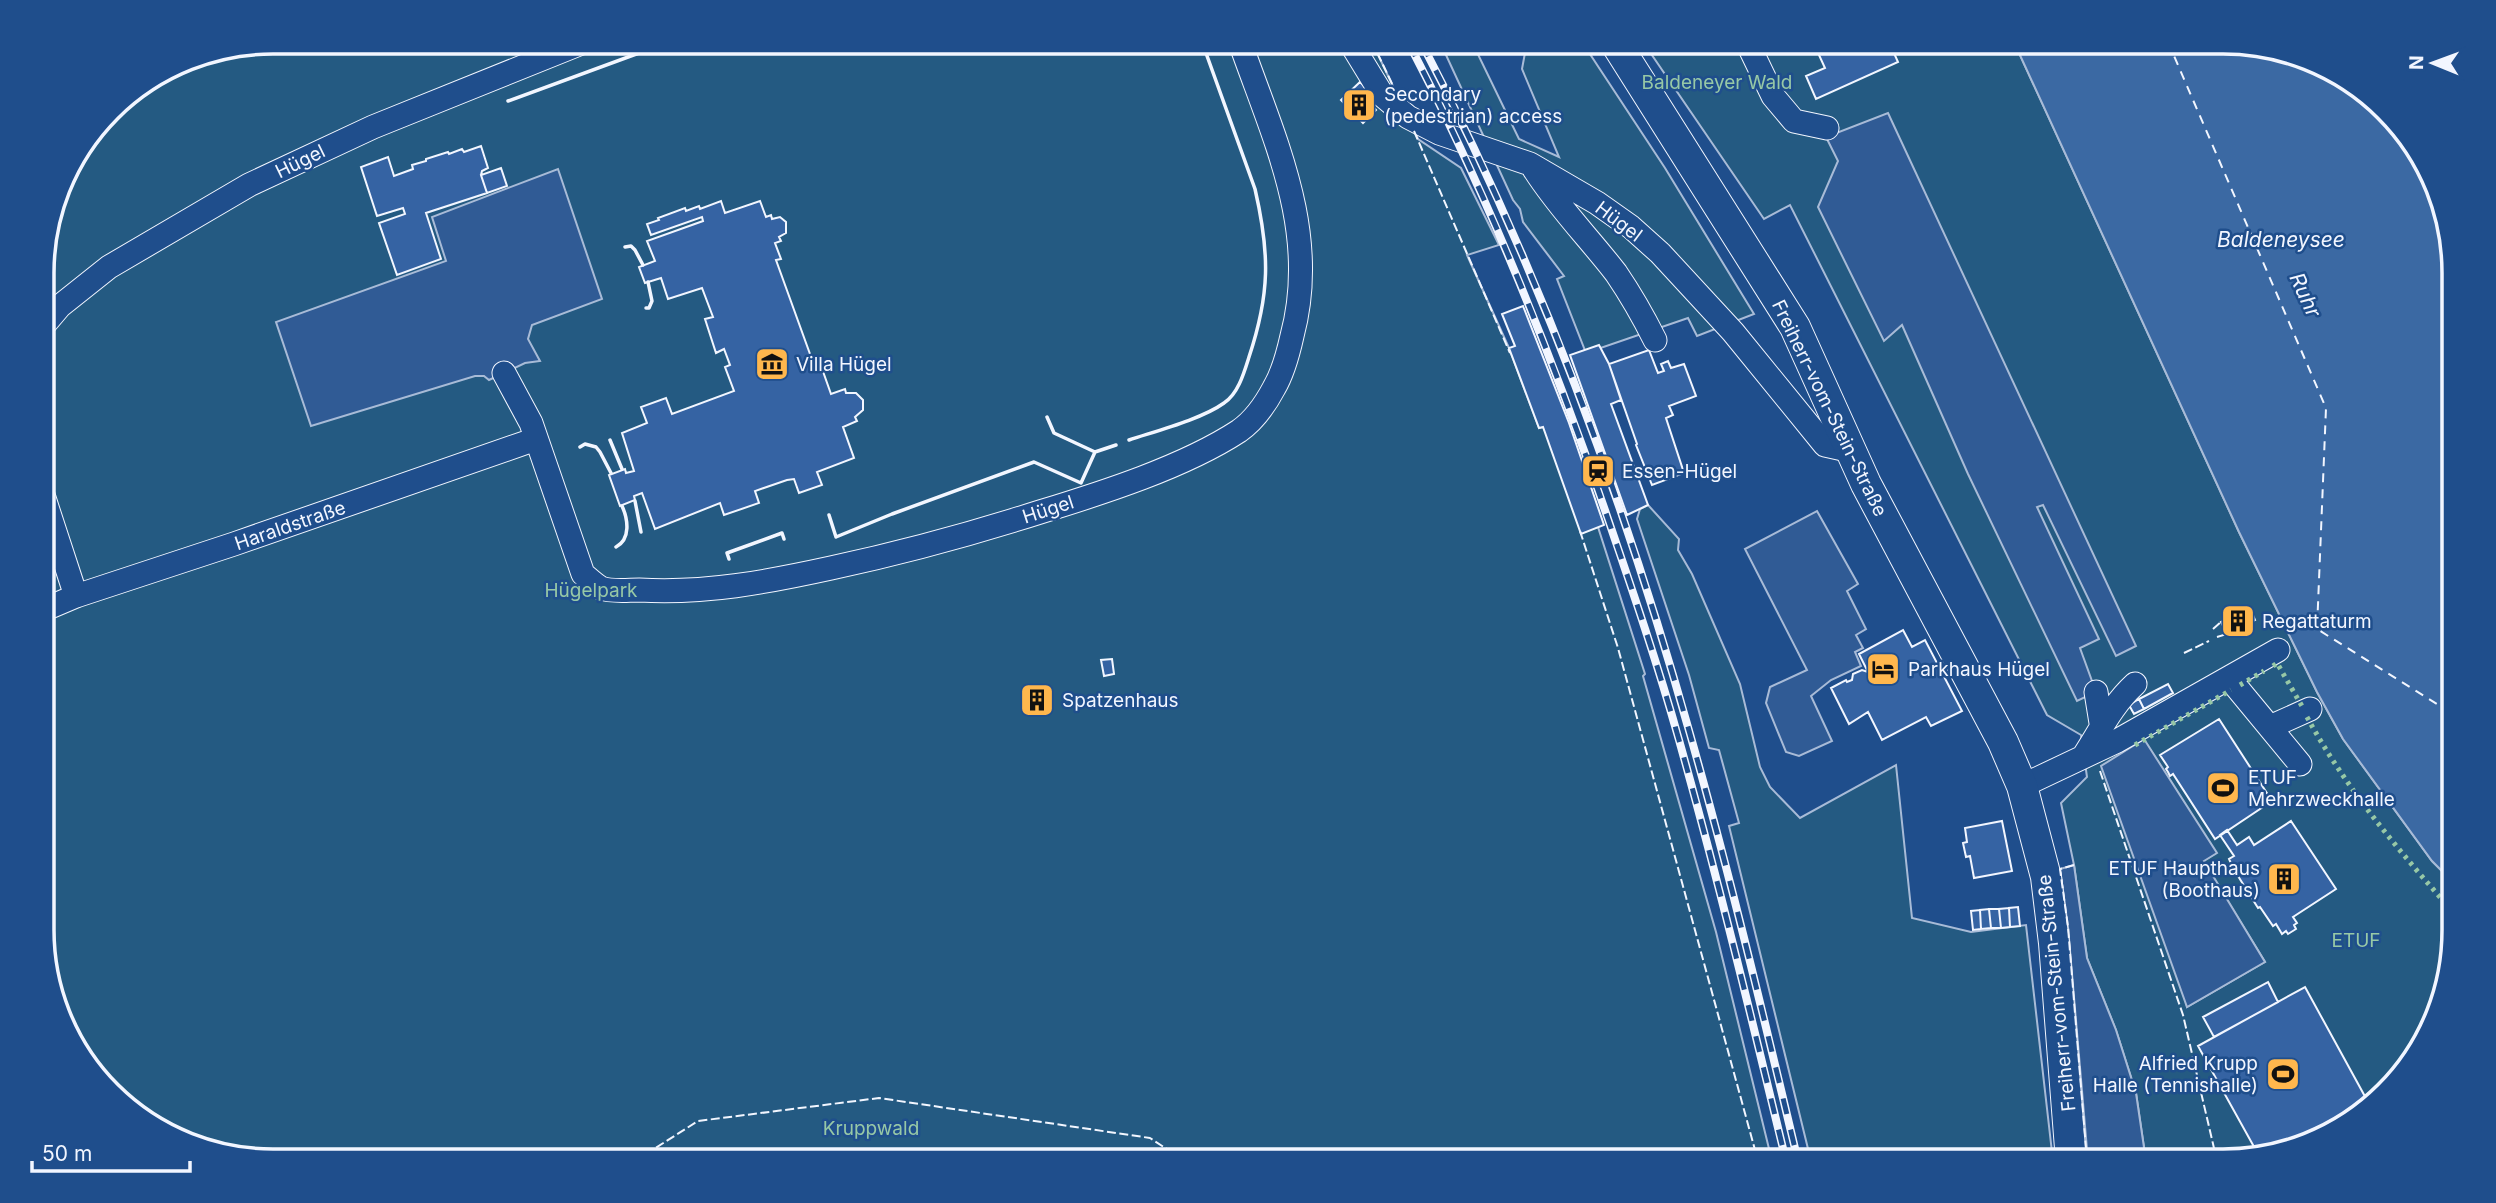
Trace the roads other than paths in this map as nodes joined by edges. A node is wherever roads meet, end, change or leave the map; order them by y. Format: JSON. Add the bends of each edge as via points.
{"nodes":[{"id":1,"x":554,"y":54,"type":"edge"},
{"id":2,"x":1244,"y":54,"type":"edge"},
{"id":3,"x":1357,"y":54,"type":"edge"},
{"id":4,"x":1623,"y":54,"type":"edge"},
{"id":5,"x":1753,"y":54,"type":"edge"},
{"id":6,"x":1827,"y":128,"type":"dead end"},
{"id":7,"x":1530,"y":164,"type":"junction"},
{"id":8,"x":55,"y":312,"type":"edge"},
{"id":9,"x":1654,"y":340,"type":"dead end"},
{"id":10,"x":504,"y":373,"type":"dead end"},
{"id":11,"x":536,"y":439,"type":"junction"},
{"id":12,"x":1852,"y":452,"type":"junction"},
{"id":13,"x":55,"y":530,"type":"edge"},
{"id":14,"x":76,"y":596,"type":"junction"},
{"id":15,"x":54,"y":605,"type":"edge"},
{"id":16,"x":2278,"y":650,"type":"dead end"},
{"id":17,"x":2229,"y":678,"type":"junction"},
{"id":18,"x":2135,"y":684,"type":"dead end"},
{"id":19,"x":2096,"y":692,"type":"dead end"},
{"id":20,"x":2310,"y":709,"type":"dead end"},
{"id":21,"x":2101,"y":723,"type":"junction"},
{"id":22,"x":2270,"y":727,"type":"junction"},
{"id":23,"x":2117,"y":741,"type":"junction"},
{"id":24,"x":2083,"y":757,"type":"junction"},
{"id":25,"x":2300,"y":764,"type":"dead end"},
{"id":26,"x":2022,"y":786,"type":"junction"},
{"id":27,"x":2070,"y":1148,"type":"edge"}],
"edges":[{"from":1,"to":8,"type":"lane","name":"Hügel","via":[[373,127],[249,185],[108,267]]},
{"from":2,"to":11,"type":"lane","name":"Hügel","via":[[1295,206],[1301,294],[1276,385],[1261,410],[1217,444],[1069,503],[893,554],[772,581],[681,592],[601,588],[583,574]]},
{"from":3,"to":7,"type":"lane","name":"Hügel","via":[[1383,96],[1408,117],[1439,133]]},
{"from":4,"to":12,"type":"main road","name":"Freiherr-vom-Stein-Straße","via":[[1794,327]]},
{"from":5,"to":6,"type":"lane","via":[[1773,96],[1794,121]]},
{"from":7,"to":9,"type":"lane","via":[[1552,198],[1614,271]]},
{"from":7,"to":12,"type":"lane","name":"Hügel","via":[[1631,227],[1734,332],[1825,445]]},
{"from":10,"to":11,"type":"lane","name":"Hügel"},
{"from":11,"to":14,"type":"lane","name":"Haraldstraße"},
{"from":12,"to":26,"type":"main road","name":"Freiherr-vom-Stein-Straße"},
{"from":13,"to":14,"type":"lane"},
{"from":14,"to":15,"type":"lane","name":"Haraldstraße"},
{"from":16,"to":17,"type":"lane"},
{"from":17,"to":22,"type":"lane"},
{"from":17,"to":23,"type":"lane"},
{"from":18,"to":21,"type":"lane"},
{"from":19,"to":21,"type":"lane"},
{"from":20,"to":22,"type":"lane"},
{"from":21,"to":23,"type":"lane"},
{"from":21,"to":24,"type":"lane"},
{"from":22,"to":25,"type":"lane"},
{"from":23,"to":24,"type":"lane"},
{"from":24,"to":26,"type":"lane"},
{"from":26,"to":27,"type":"main road","name":"Freiherr-vom-Stein-Straße","via":[[2047,891],[2054,943]]}]}
